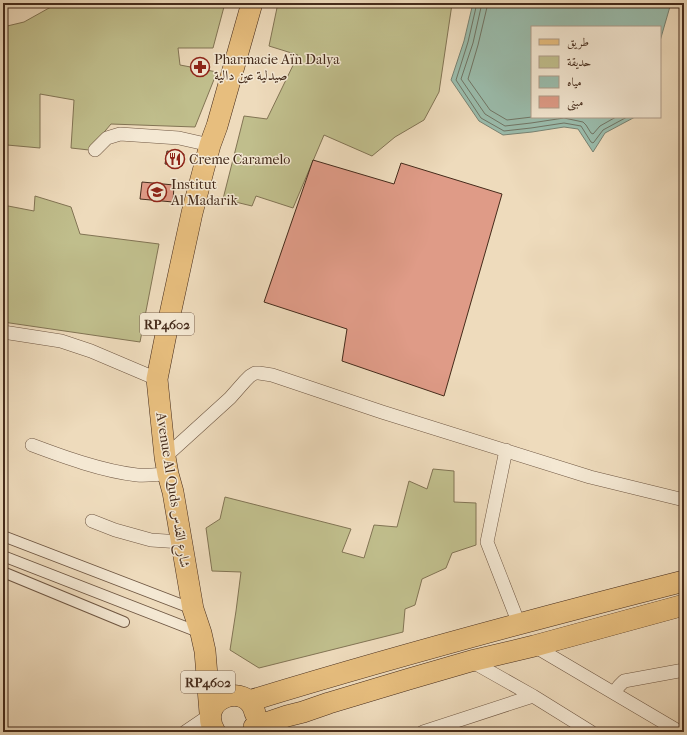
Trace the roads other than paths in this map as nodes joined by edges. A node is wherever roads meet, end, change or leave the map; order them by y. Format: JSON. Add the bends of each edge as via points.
{"nodes":[{"id":1,"x":252,"y":3,"type":"edge"},
{"id":2,"x":210,"y":145,"type":"junction"},
{"id":3,"x":95,"y":150,"type":"dead end"},
{"id":4,"x":3,"y":332,"type":"edge"},
{"id":5,"x":157,"y":379,"type":"junction"},
{"id":6,"x":32,"y":445,"type":"dead end"},
{"id":7,"x":506,"y":450,"type":"junction"},
{"id":8,"x":166,"y":465,"type":"junction"},
{"id":9,"x":684,"y":500,"type":"edge"},
{"id":10,"x":92,"y":521,"type":"dead end"},
{"id":11,"x":3,"y":536,"type":"edge"},
{"id":12,"x":181,"y":542,"type":"junction"},
{"id":13,"x":3,"y":556,"type":"edge"},
{"id":14,"x":3,"y":572,"type":"edge"},
{"id":15,"x":684,"y":581,"type":"edge"},
{"id":16,"x":684,"y":604,"type":"edge"},
{"id":17,"x":193,"y":609,"type":"junction"},
{"id":18,"x":124,"y":622,"type":"dead end"},
{"id":19,"x":520,"y":624,"type":"junction"},
{"id":20,"x":203,"y":642,"type":"junction"},
{"id":21,"x":534,"y":646,"type":"junction"},
{"id":22,"x":471,"y":662,"type":"junction"},
{"id":23,"x":684,"y":670,"type":"edge"},
{"id":24,"x":614,"y":693,"type":"junction"},
{"id":25,"x":533,"y":696,"type":"junction"},
{"id":26,"x":241,"y":698,"type":"junction"},
{"id":27,"x":212,"y":720,"type":"edge"},
{"id":28,"x":252,"y":730,"type":"edge"},
{"id":29,"x":587,"y":731,"type":"edge"},
{"id":30,"x":185,"y":732,"type":"edge"},
{"id":31,"x":423,"y":732,"type":"edge"},
{"id":32,"x":680,"y":732,"type":"edge"}],
"edges":[{"from":1,"to":2,"type":"main road","name":"Avenue Al Quds شارع القدس","number":"RP4602"},
{"from":2,"to":3,"type":"street","via":[[179,138],[120,134],[107,138]]},
{"from":2,"to":5,"type":"main road","name":"Avenue Al Quds شارع القدس","number":"RP4602","via":[[192,213]]},
{"from":4,"to":5,"type":"street","via":[[62,341]]},
{"from":5,"to":8,"type":"main road","name":"Avenue Al Quds شارع القدس","number":"RP4602"},
{"from":6,"to":8,"type":"street","via":[[64,458],[138,476]]},
{"from":7,"to":8,"type":"street","via":[[259,372],[245,381]]},
{"from":7,"to":9,"type":"street","via":[[590,477]]},
{"from":7,"to":19,"type":"street","via":[[487,542]]},
{"from":8,"to":12,"type":"main road","name":"Avenue Al Quds شارع القدس","number":"RP4602"},
{"from":10,"to":12,"type":"street","via":[[151,540]]},
{"from":11,"to":17,"type":"street"},
{"from":12,"to":17,"type":"main road","name":"Avenue Al Quds شارع القدس","number":"RP4602"},
{"from":13,"to":20,"type":"street"},
{"from":14,"to":18,"type":"street"},
{"from":15,"to":19,"type":"main road"},
{"from":16,"to":21,"type":"main road"},
{"from":17,"to":20,"type":"main road","name":"Avenue Al Quds شارع القدس","number":"RP4602"},
{"from":19,"to":26,"type":"main road","via":[[311,682]]},
{"from":20,"to":26,"type":"main road","name":"Avenue Al Quds شارع القدس","number":"RP4602"},
{"from":20,"to":27,"type":"main road","name":"Avenue Al Quds شارع القدس","number":"RP4602"},
{"from":21,"to":22,"type":"main road"},
{"from":21,"to":24,"type":"street"},
{"from":22,"to":25,"type":"street"},
{"from":22,"to":28,"type":"main road","via":[[286,716]]},
{"from":23,"to":24,"type":"street","via":[[624,681]]},
{"from":24,"to":32,"type":"street"},
{"from":25,"to":29,"type":"street"},
{"from":25,"to":31,"type":"street"},
{"from":26,"to":27,"type":"main road","number":"RP4602","via":[[223,698],[215,704]]},
{"from":26,"to":28,"type":"main road","number":"RP4602","via":[[254,709],[256,718]]},
{"from":27,"to":30,"type":"street"}]}
